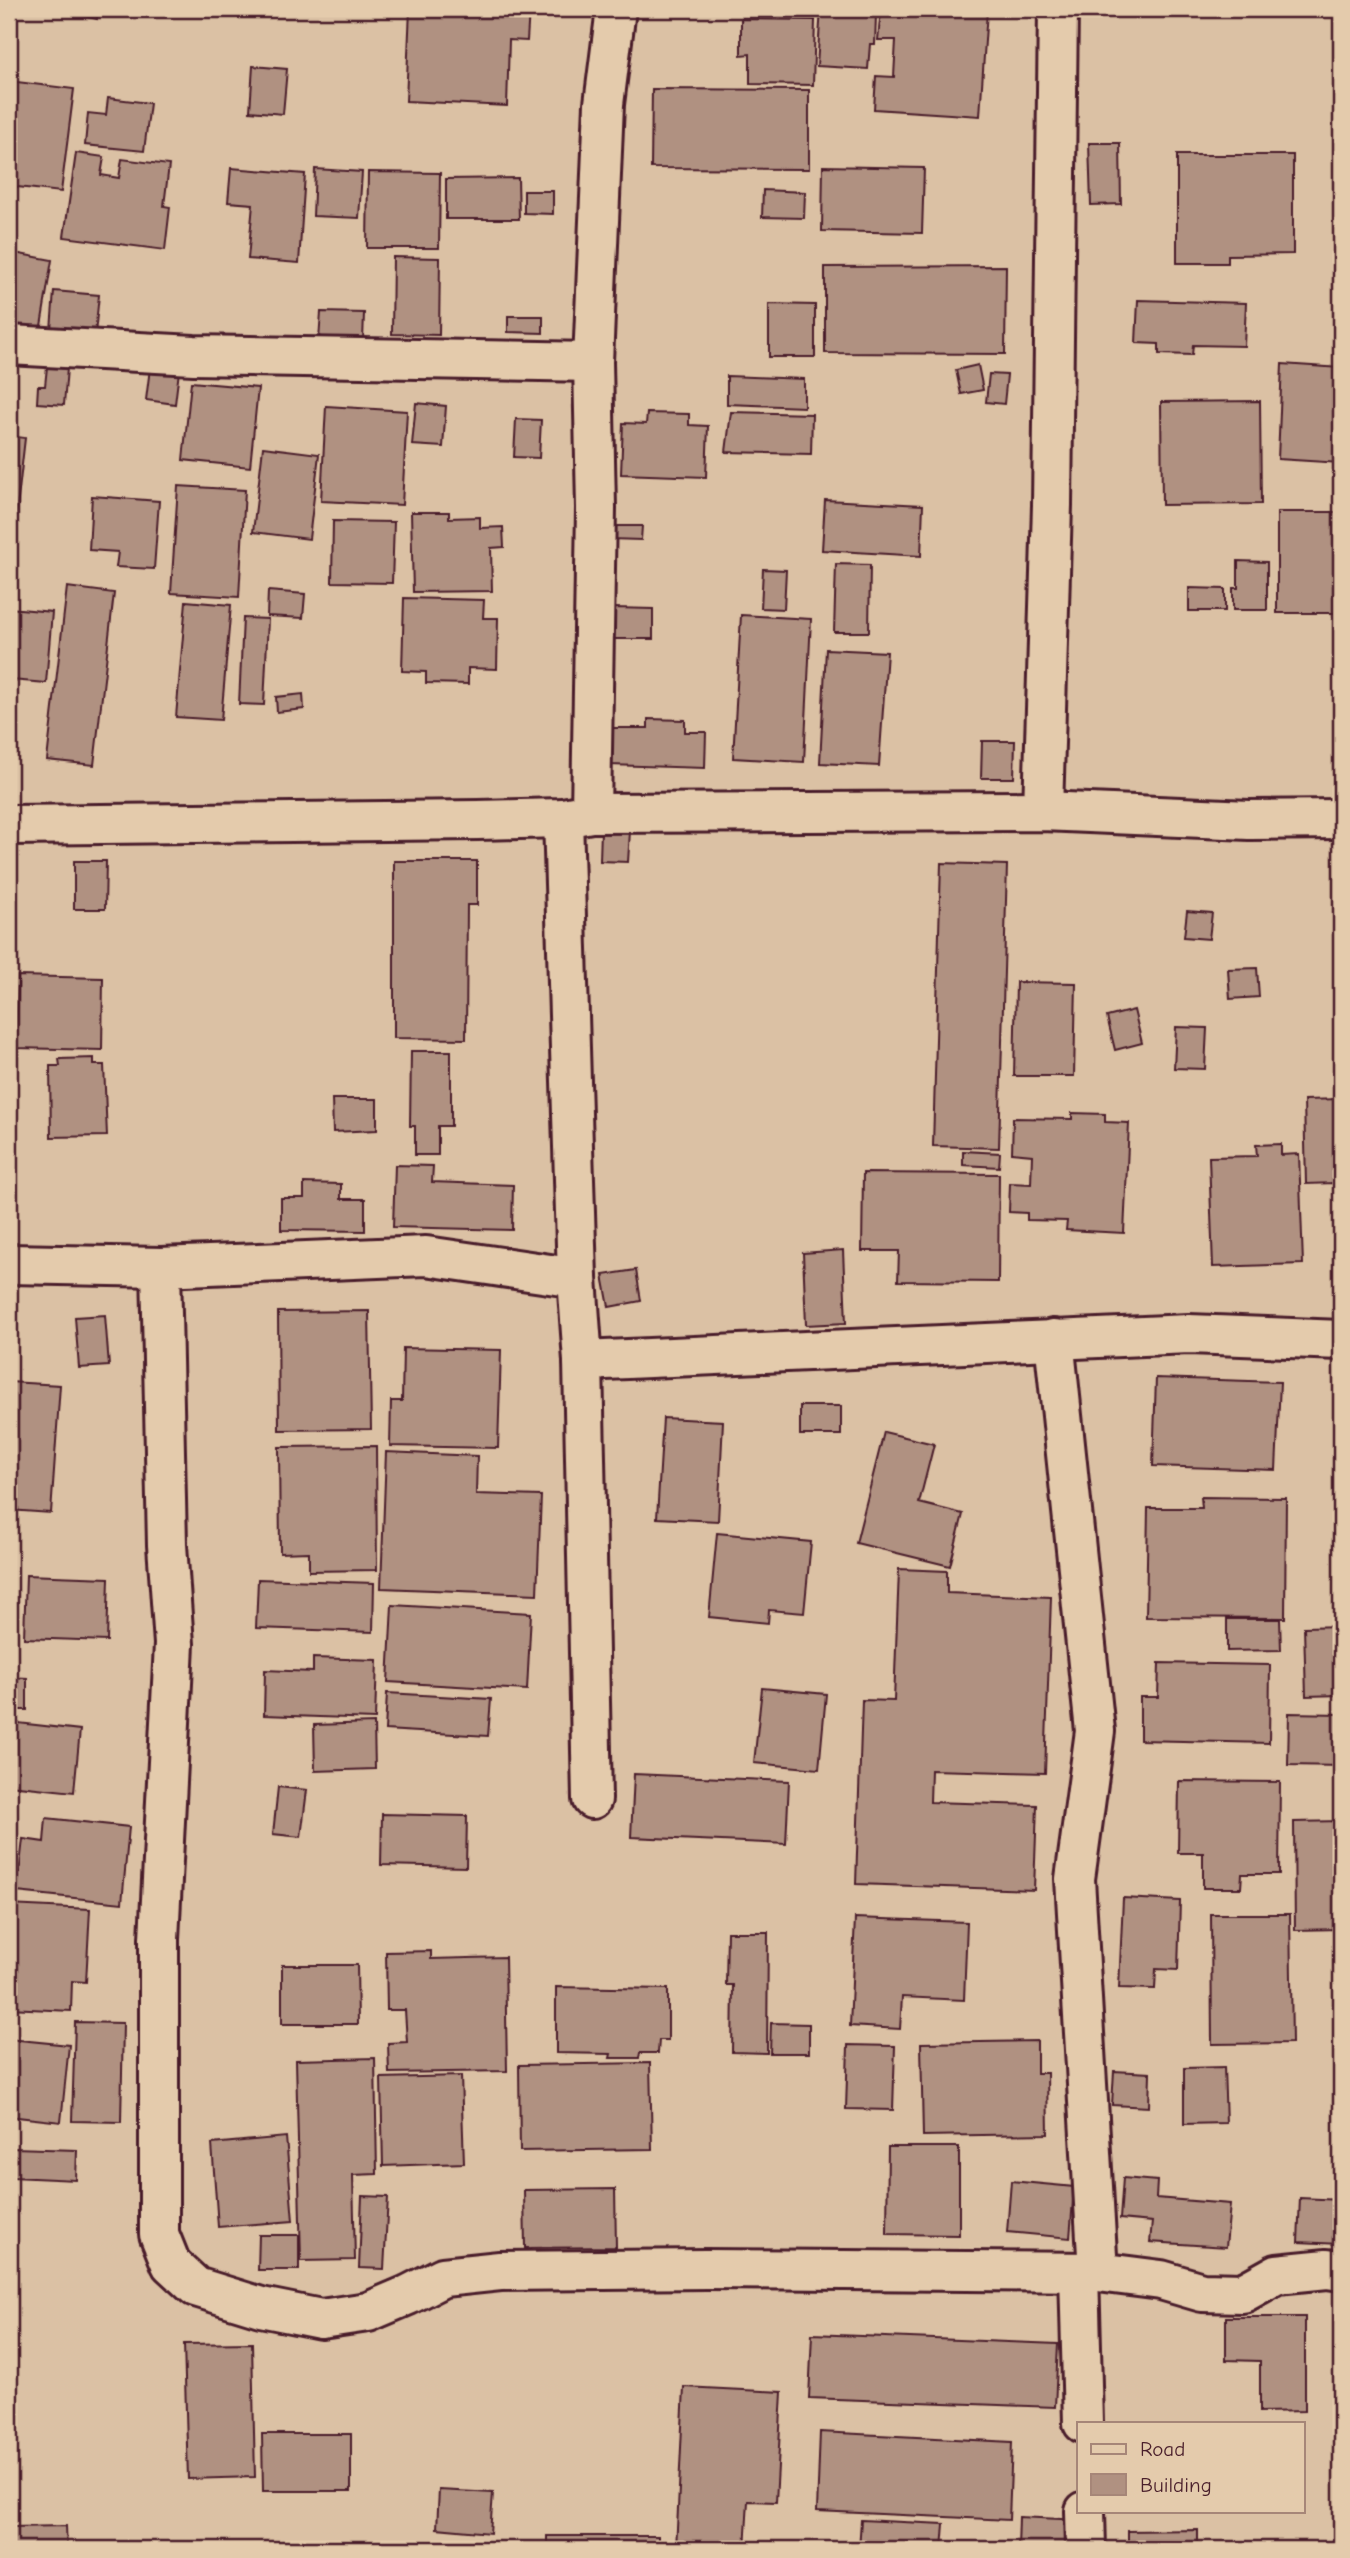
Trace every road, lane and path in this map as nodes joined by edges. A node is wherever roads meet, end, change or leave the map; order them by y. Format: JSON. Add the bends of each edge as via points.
{"nodes":[{"id":1,"x":616,"y":9,"type":"edge"},
{"id":2,"x":1058,"y":9,"type":"edge"},
{"id":3,"x":9,"y":345,"type":"edge"},
{"id":4,"x":593,"y":362,"type":"junction"},
{"id":5,"x":1043,"y":811,"type":"junction"},
{"id":6,"x":577,"y":815,"type":"junction"},
{"id":7,"x":1341,"y":819,"type":"edge"},
{"id":8,"x":9,"y":825,"type":"edge"},
{"id":9,"x":9,"y":1264,"type":"edge"},
{"id":10,"x":161,"y":1266,"type":"junction"},
{"id":11,"x":577,"y":1278,"type":"junction"},
{"id":12,"x":1054,"y":1339,"type":"junction"},
{"id":13,"x":1341,"y":1340,"type":"edge"},
{"id":14,"x":583,"y":1361,"type":"junction"},
{"id":15,"x":592,"y":1799,"type":"dead end"},
{"id":16,"x":1341,"y":2270,"type":"edge"},
{"id":17,"x":1088,"y":2272,"type":"junction"},
{"id":18,"x":1083,"y":2422,"type":"edge"},
{"id":19,"x":1085,"y":2512,"type":"edge"},
{"id":20,"x":1086,"y":2549,"type":"edge"}],
"edges":[{"from":1,"to":4,"type":"street","via":[[604,104]]},
{"from":2,"to":5,"type":"street"},
{"from":3,"to":4,"type":"street","via":[[194,355]]},
{"from":4,"to":6,"type":"street","via":[[596,508]]},
{"from":5,"to":6,"type":"street"},
{"from":5,"to":7,"type":"street"},
{"from":6,"to":8,"type":"street"},
{"from":6,"to":11,"type":"street"},
{"from":9,"to":10,"type":"street"},
{"from":10,"to":11,"type":"street","via":[[426,1256]]},
{"from":10,"to":17,"type":"street","via":[[167,1545],[174,1644],[159,1939],[159,2234],[171,2264],[196,2287],[223,2297],[321,2319],[368,2312],[443,2277],[500,2271]]},
{"from":11,"to":14,"type":"street"},
{"from":12,"to":13,"type":"street","via":[[1189,1334]]},
{"from":12,"to":14,"type":"street"},
{"from":12,"to":17,"type":"street","via":[[1096,1731],[1075,1879]]},
{"from":14,"to":15,"type":"street"},
{"from":16,"to":17,"type":"street","via":[[1277,2274],[1243,2293],[1202,2292],[1161,2280]]},
{"from":17,"to":18,"type":"street"},
{"from":19,"to":20,"type":"street"}]}
